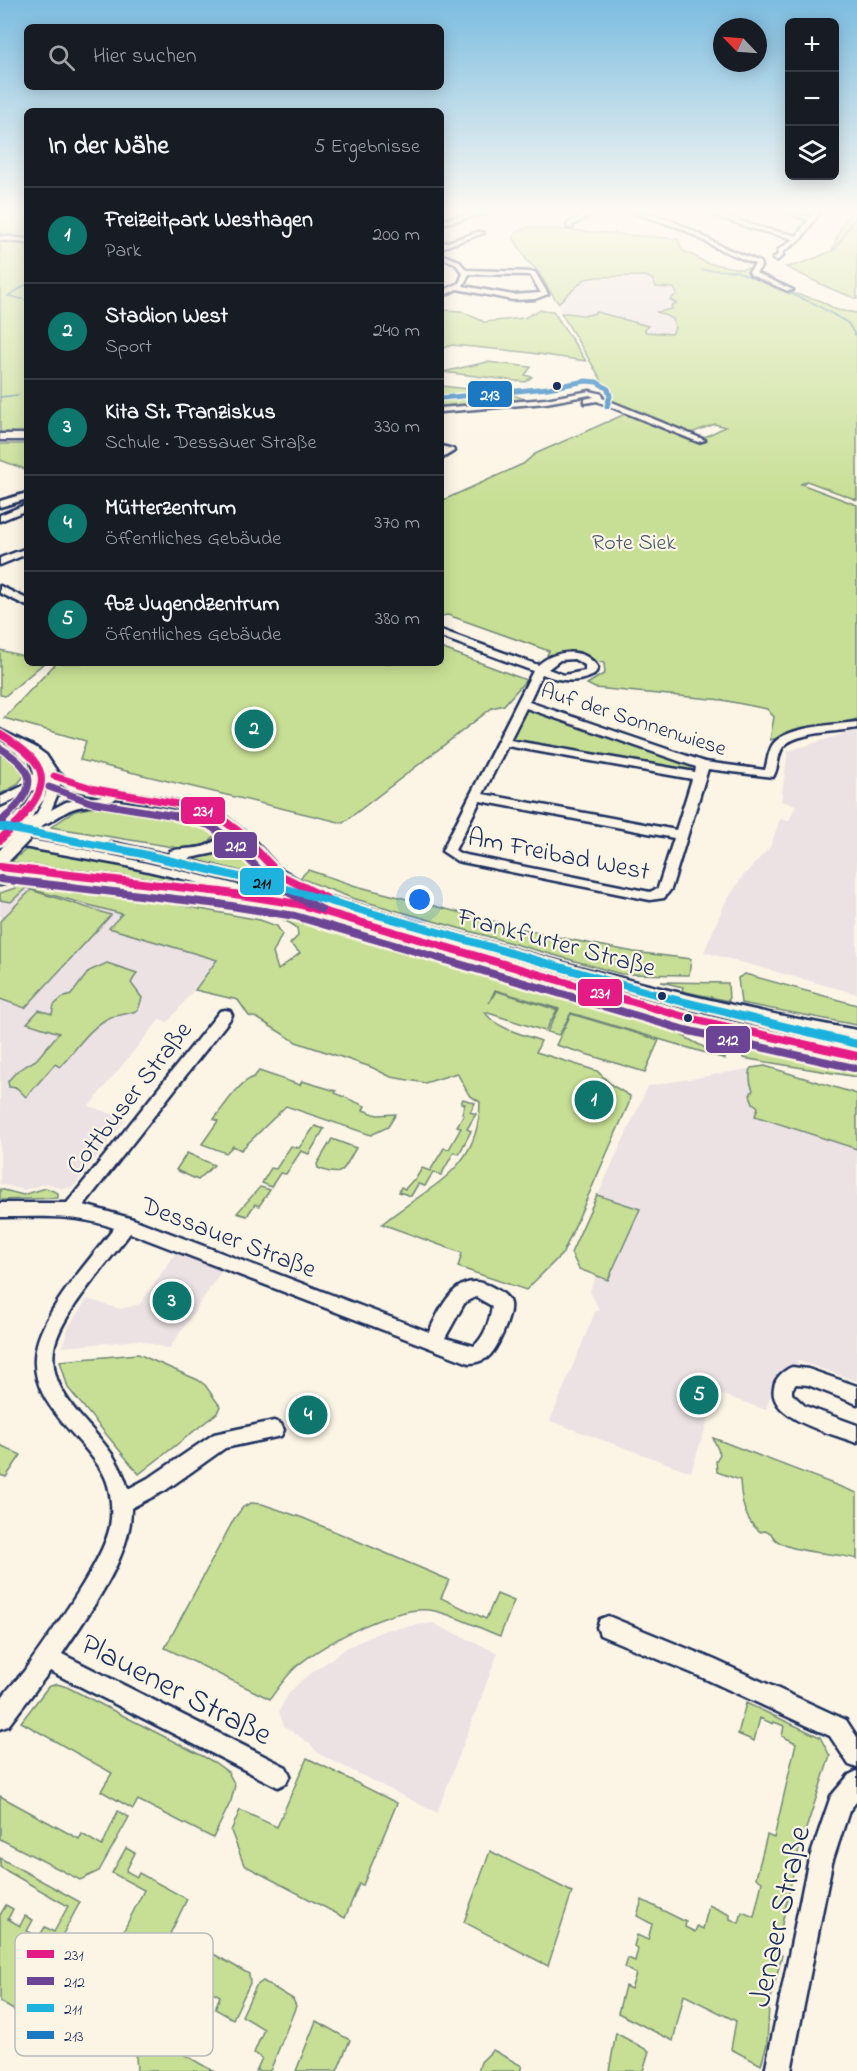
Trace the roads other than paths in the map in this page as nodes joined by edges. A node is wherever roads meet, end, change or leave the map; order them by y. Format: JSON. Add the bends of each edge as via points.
{"nodes":[{"id":1,"x":444,"y":410,"type":"edge"},
{"id":2,"x":24,"y":438,"type":"edge"},
{"id":3,"x":0,"y":439,"type":"edge"},
{"id":4,"x":701,"y":440,"type":"dead end"},
{"id":5,"x":24,"y":497,"type":"edge"},
{"id":6,"x":0,"y":504,"type":"edge"},
{"id":7,"x":24,"y":508,"type":"edge"},
{"id":8,"x":0,"y":518,"type":"edge"},
{"id":9,"x":24,"y":551,"type":"edge"},
{"id":10,"x":0,"y":562,"type":"edge"},
{"id":11,"x":0,"y":589,"type":"edge"},
{"id":12,"x":24,"y":601,"type":"edge"},
{"id":13,"x":444,"y":634,"type":"edge"},
{"id":14,"x":522,"y":703,"type":"junction"},
{"id":15,"x":857,"y":725,"type":"edge"},
{"id":16,"x":0,"y":734,"type":"edge"},
{"id":17,"x":502,"y":742,"type":"junction"},
{"id":18,"x":701,"y":771,"type":"junction"},
{"id":19,"x":48,"y":774,"type":"junction"},
{"id":20,"x":74,"y":787,"type":"junction"},
{"id":21,"x":55,"y":791,"type":"junction"},
{"id":22,"x":40,"y":796,"type":"junction"},
{"id":23,"x":475,"y":796,"type":"junction"},
{"id":24,"x":135,"y":798,"type":"junction"},
{"id":25,"x":0,"y":802,"type":"edge"},
{"id":26,"x":39,"y":816,"type":"junction"},
{"id":27,"x":224,"y":820,"type":"junction"},
{"id":28,"x":0,"y":830,"type":"edge"},
{"id":29,"x":681,"y":835,"type":"junction"},
{"id":30,"x":0,"y":840,"type":"edge"},
{"id":31,"x":141,"y":852,"type":"junction"},
{"id":32,"x":0,"y":859,"type":"edge"},
{"id":33,"x":0,"y":867,"type":"edge"},
{"id":34,"x":56,"y":874,"type":"junction"},
{"id":35,"x":0,"y":881,"type":"edge"},
{"id":36,"x":298,"y":904,"type":"junction"},
{"id":37,"x":343,"y":905,"type":"junction"},
{"id":38,"x":225,"y":1015,"type":"dead end"},
{"id":39,"x":857,"y":1035,"type":"edge"},
{"id":40,"x":857,"y":1056,"type":"edge"},
{"id":41,"x":0,"y":1210,"type":"edge"},
{"id":42,"x":71,"y":1210,"type":"junction"},
{"id":43,"x":127,"y":1224,"type":"junction"},
{"id":44,"x":434,"y":1341,"type":"dead end"},
{"id":45,"x":857,"y":1395,"type":"edge"},
{"id":46,"x":274,"y":1430,"type":"dead end"},
{"id":47,"x":857,"y":1434,"type":"edge"},
{"id":48,"x":120,"y":1503,"type":"junction"},
{"id":49,"x":608,"y":1627,"type":"dead end"},
{"id":50,"x":47,"y":1658,"type":"junction"},
{"id":51,"x":0,"y":1718,"type":"edge"},
{"id":52,"x":857,"y":1757,"type":"edge"},
{"id":53,"x":278,"y":1775,"type":"dead end"},
{"id":54,"x":857,"y":1783,"type":"edge"},
{"id":55,"x":778,"y":2071,"type":"edge"}],
"edges":[{"from":1,"to":4,"type":"street","via":[[597,399]]},
{"from":2,"to":3,"type":"street"},
{"from":5,"to":6,"type":"street"},
{"from":7,"to":8,"type":"street"},
{"from":9,"to":10,"type":"street"},
{"from":11,"to":12,"type":"street"},
{"from":13,"to":14,"type":"street","name":"Am Freibad West","via":[[539,670]]},
{"from":14,"to":17,"type":"street","name":"Am Freibad West"},
{"from":14,"to":18,"type":"street","name":"Auf der Sonnenwiese"},
{"from":15,"to":18,"type":"street","name":"Auf der Sonnenwiese","via":[[782,741],[769,774]]},
{"from":16,"to":19,"type":"street","via":[[51,768]]},
{"from":17,"to":18,"type":"street"},
{"from":17,"to":23,"type":"street","name":"Am Freibad West"},
{"from":18,"to":29,"type":"street","name":"Am Freibad West"},
{"from":19,"to":20,"type":"street"},
{"from":19,"to":21,"type":"street"},
{"from":19,"to":22,"type":"street"},
{"from":19,"to":25,"type":"street"},
{"from":20,"to":21,"type":"street"},
{"from":20,"to":24,"type":"street"},
{"from":21,"to":22,"type":"street"},
{"from":21,"to":26,"type":"street"},
{"from":22,"to":26,"type":"street"},
{"from":23,"to":29,"type":"street","name":"Am Freibad West"},
{"from":23,"to":29,"type":"street","name":"Am Freibad West","via":[[448,851],[450,854],[650,896],[664,890]]},
{"from":24,"to":26,"type":"street","via":[[92,800]]},
{"from":24,"to":27,"type":"street","via":[[201,810]]},
{"from":26,"to":30,"type":"street","bridge":true},
{"from":26,"to":32,"type":"street","bridge":true},
{"from":27,"to":31,"type":"street","via":[[227,835],[209,852]]},
{"from":27,"to":37,"type":"street","via":[[285,879]]},
{"from":28,"to":31,"type":"street","name":"Frankfurter Straße"},
{"from":30,"to":36,"type":"street","name":"Frankfurter Straße","via":[[126,860]]},
{"from":31,"to":37,"type":"street","name":"Frankfurter Straße"},
{"from":33,"to":34,"type":"street"},
{"from":34,"to":35,"type":"street"},
{"from":34,"to":36,"type":"street"},
{"from":36,"to":40,"type":"street","name":"Frankfurter Straße","via":[[688,1018]]},
{"from":37,"to":39,"type":"street","name":"Frankfurter Straße","via":[[662,995]]},
{"from":38,"to":42,"type":"street","name":"Cottbuser Straße"},
{"from":41,"to":42,"type":"street","name":"Dessauer Straße"},
{"from":42,"to":43,"type":"street","name":"Dessauer Straße"},
{"from":43,"to":44,"type":"street","name":"Dessauer Straße"},
{"from":43,"to":48,"type":"street","via":[[58,1319],[46,1346],[44,1367],[56,1401],[111,1467]]},
{"from":45,"to":47,"type":"street","via":[[792,1375],[783,1386],[783,1398],[798,1412]]},
{"from":46,"to":48,"type":"street","via":[[221,1440],[159,1483]]},
{"from":48,"to":50,"type":"street","via":[[120,1528],[111,1553]]},
{"from":49,"to":52,"type":"street","via":[[838,1728]]},
{"from":50,"to":51,"type":"street"},
{"from":50,"to":53,"type":"street","name":"Plauener Straße"},
{"from":54,"to":55,"type":"street","name":"Jenaer Straße","via":[[839,1804],[820,1863]]}]}
